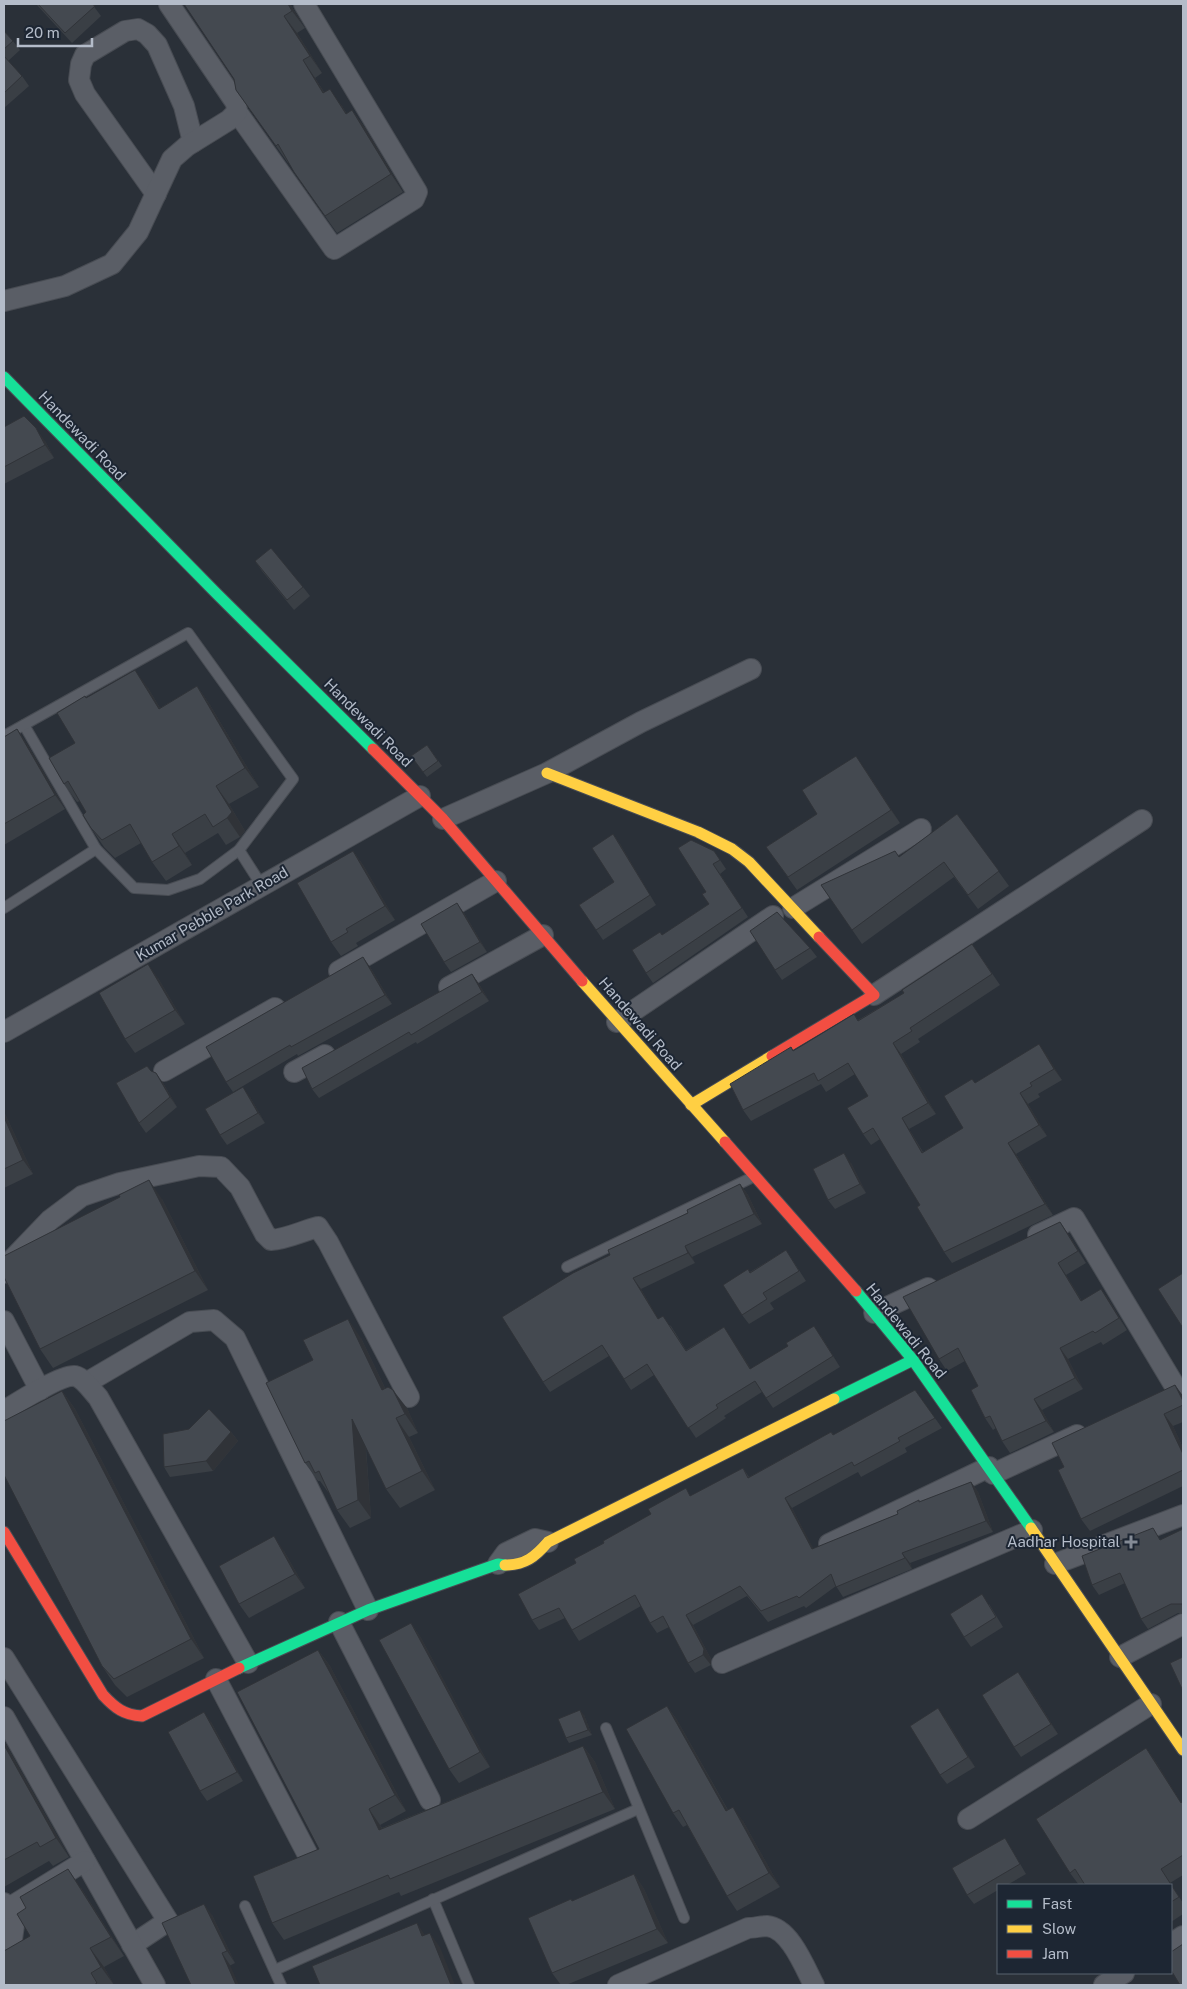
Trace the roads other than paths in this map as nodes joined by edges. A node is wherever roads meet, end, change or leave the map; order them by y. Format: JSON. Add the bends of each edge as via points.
{"nodes":[{"id":1,"x":169,"y":4,"type":"edge"},
{"id":2,"x":304,"y":4,"type":"edge"},
{"id":3,"x":237,"y":112,"type":"junction"},
{"id":4,"x":193,"y":142,"type":"junction"},
{"id":5,"x":156,"y":194,"type":"junction"},
{"id":6,"x":4,"y":301,"type":"edge"},
{"id":7,"x":4,"y":377,"type":"edge"},
{"id":8,"x":751,"y":669,"type":"dead end"},
{"id":9,"x":24,"y":725,"type":"junction"},
{"id":10,"x":4,"y":736,"type":"edge"},
{"id":11,"x":547,"y":773,"type":"junction"},
{"id":12,"x":420,"y":796,"type":"junction"},
{"id":13,"x":443,"y":819,"type":"junction"},
{"id":14,"x":1142,"y":820,"type":"dead end"},
{"id":15,"x":921,"y":829,"type":"dead end"},
{"id":16,"x":96,"y":848,"type":"junction"},
{"id":17,"x":239,"y":850,"type":"junction"},
{"id":18,"x":496,"y":881,"type":"junction"},
{"id":19,"x":262,"y":886,"type":"junction"},
{"id":20,"x":791,"y":906,"type":"junction"},
{"id":21,"x":4,"y":908,"type":"edge"},
{"id":22,"x":543,"y":935,"type":"junction"},
{"id":23,"x":326,"y":978,"type":"edge"},
{"id":24,"x":874,"y":995,"type":"junction"},
{"id":25,"x":431,"y":997,"type":"edge"},
{"id":26,"x":292,"y":998,"type":"edge"},
{"id":27,"x":617,"y":1022,"type":"junction"},
{"id":28,"x":4,"y":1032,"type":"edge"},
{"id":29,"x":346,"y":1044,"type":"edge"},
{"id":30,"x":164,"y":1071,"type":"dead end"},
{"id":31,"x":294,"y":1072,"type":"dead end"},
{"id":32,"x":691,"y":1105,"type":"junction"},
{"id":33,"x":755,"y":1176,"type":"junction"},
{"id":34,"x":1022,"y":1243,"type":"edge"},
{"id":35,"x":567,"y":1267,"type":"dead end"},
{"id":36,"x":4,"y":1272,"type":"edge"},
{"id":37,"x":944,"y":1280,"type":"edge"},
{"id":38,"x":874,"y":1313,"type":"junction"},
{"id":39,"x":4,"y":1321,"type":"edge"},
{"id":40,"x":912,"y":1360,"type":"junction"},
{"id":41,"x":86,"y":1383,"type":"junction"},
{"id":42,"x":40,"y":1390,"type":"junction"},
{"id":43,"x":1173,"y":1390,"type":"edge"},
{"id":44,"x":409,"y":1397,"type":"dead end"},
{"id":45,"x":4,"y":1411,"type":"edge"},
{"id":46,"x":1098,"y":1425,"type":"edge"},
{"id":47,"x":991,"y":1470,"type":"junction"},
{"id":48,"x":1183,"y":1515,"type":"edge"},
{"id":49,"x":1032,"y":1530,"type":"junction"},
{"id":50,"x":4,"y":1532,"type":"edge"},
{"id":51,"x":548,"y":1542,"type":"joint"},
{"id":52,"x":829,"y":1544,"type":"edge"},
{"id":53,"x":498,"y":1564,"type":"joint"},
{"id":54,"x":1055,"y":1564,"type":"junction"},
{"id":55,"x":368,"y":1610,"type":"junction"},
{"id":56,"x":339,"y":1622,"type":"junction"},
{"id":57,"x":1183,"y":1624,"type":"edge"},
{"id":58,"x":1120,"y":1657,"type":"junction"},
{"id":59,"x":4,"y":1658,"type":"edge"},
{"id":60,"x":248,"y":1663,"type":"junction"},
{"id":61,"x":722,"y":1663,"type":"dead end"},
{"id":62,"x":216,"y":1680,"type":"junction"},
{"id":63,"x":1151,"y":1704,"type":"junction"},
{"id":64,"x":4,"y":1716,"type":"edge"},
{"id":65,"x":606,"y":1728,"type":"dead end"},
{"id":66,"x":1183,"y":1750,"type":"edge"},
{"id":67,"x":430,"y":1800,"type":"dead end"},
{"id":68,"x":638,"y":1808,"type":"junction"},
{"id":69,"x":968,"y":1819,"type":"dead end"},
{"id":70,"x":309,"y":1857,"type":"edge"},
{"id":71,"x":85,"y":1861,"type":"junction"},
{"id":72,"x":433,"y":1899,"type":"junction"},
{"id":73,"x":6,"y":1906,"type":"edge"},
{"id":74,"x":246,"y":1906,"type":"dead end"},
{"id":75,"x":684,"y":1918,"type":"dead end"},
{"id":76,"x":1183,"y":1936,"type":"edge"},
{"id":77,"x":1172,"y":1943,"type":"edge"},
{"id":78,"x":4,"y":1944,"type":"edge"},
{"id":79,"x":132,"y":1945,"type":"junction"},
{"id":80,"x":275,"y":1970,"type":"junction"},
{"id":81,"x":1122,"y":1974,"type":"edge"},
{"id":82,"x":155,"y":1985,"type":"edge"},
{"id":83,"x":281,"y":1985,"type":"edge"},
{"id":84,"x":469,"y":1985,"type":"edge"},
{"id":85,"x":618,"y":1985,"type":"edge"},
{"id":86,"x":814,"y":1985,"type":"edge"},
{"id":87,"x":1104,"y":1985,"type":"edge"}],
"edges":[{"from":1,"to":3,"type":"street","via":[[236,103]]},
{"from":2,"to":3,"type":"street","via":[[417,196],[334,249]]},
{"from":3,"to":4,"type":"street","via":[[230,120]]},
{"from":4,"to":5,"type":"street","via":[[172,159]]},
{"from":4,"to":5,"type":"street","via":[[184,106],[157,45],[147,34],[138,29],[126,31],[85,55],[79,80],[84,94]]},
{"from":5,"to":6,"type":"street","via":[[138,232],[112,264],[65,286]]},
{"from":7,"to":12,"type":"main road","name":"Handewadi Road","via":[[30,417]]},
{"from":8,"to":11,"type":"street","via":[[641,722]]},
{"from":9,"to":10,"type":"lane"},
{"from":9,"to":16,"type":"lane"},
{"from":9,"to":17,"type":"lane","via":[[188,633],[293,778]]},
{"from":11,"to":13,"type":"street"},
{"from":11,"to":20,"type":"main road","via":[[698,832],[732,849]]},
{"from":12,"to":13,"type":"main road","name":"Handewadi Road"},
{"from":12,"to":19,"type":"street","name":"Kumar Pebble Park Road"},
{"from":13,"to":18,"type":"main road","name":"Handewadi Road"},
{"from":14,"to":24,"type":"street"},
{"from":15,"to":20,"type":"street"},
{"from":16,"to":17,"type":"lane","via":[[134,888],[168,890],[200,879]]},
{"from":16,"to":21,"type":"lane"},
{"from":17,"to":19,"type":"lane"},
{"from":18,"to":22,"type":"main road","name":"Handewadi Road"},
{"from":18,"to":23,"type":"street"},
{"from":19,"to":28,"type":"street","name":"Kumar Pebble Park Road"},
{"from":20,"to":24,"type":"main road"},
{"from":20,"to":27,"type":"street"},
{"from":22,"to":25,"type":"street"},
{"from":22,"to":27,"type":"main road","name":"Handewadi Road"},
{"from":24,"to":32,"type":"main road"},
{"from":26,"to":30,"type":"street"},
{"from":27,"to":32,"type":"main road","name":"Handewadi Road"},
{"from":29,"to":31,"type":"street"},
{"from":32,"to":33,"type":"main road","name":"Handewadi Road"},
{"from":33,"to":35,"type":"lane"},
{"from":33,"to":38,"type":"main road","name":"Handewadi Road"},
{"from":34,"to":43,"type":"street","via":[[1074,1218]]},
{"from":36,"to":44,"type":"street","via":[[50,1220],[82,1196],[120,1183],[199,1166],[221,1167],[240,1187],[271,1240],[282,1240],[318,1227]]},
{"from":37,"to":38,"type":"street"},
{"from":38,"to":40,"type":"main road","name":"Handewadi Road"},
{"from":39,"to":42,"type":"street"},
{"from":40,"to":47,"type":"main road","name":"Handewadi Road"},
{"from":40,"to":51,"type":"main road"},
{"from":41,"to":42,"type":"street","via":[[76,1376],[64,1377]]},
{"from":41,"to":55,"type":"street","via":[[190,1322],[214,1320],[235,1338]]},
{"from":41,"to":60,"type":"street","via":[[98,1398]]},
{"from":42,"to":45,"type":"street"},
{"from":46,"to":47,"type":"street"},
{"from":47,"to":49,"type":"main road","name":"Handewadi Road"},
{"from":47,"to":52,"type":"street"},
{"from":48,"to":54,"type":"street"},
{"from":49,"to":54,"type":"main road","name":"Handewadi Road"},
{"from":49,"to":61,"type":"street"},
{"from":50,"to":62,"type":"main road","via":[[103,1695],[115,1708],[127,1716],[142,1716]]},
{"from":51,"to":53,"type":"street","via":[[535,1539],[506,1553]]},
{"from":53,"to":55,"type":"main road"},
{"from":54,"to":58,"type":"main road","name":"Handewadi Road"},
{"from":55,"to":56,"type":"main road"},
{"from":56,"to":60,"type":"main road"},
{"from":56,"to":67,"type":"street"},
{"from":57,"to":58,"type":"street"},
{"from":58,"to":63,"type":"main road","name":"Handewadi Road"},
{"from":59,"to":79,"type":"street","via":[[168,1921]]},
{"from":60,"to":62,"type":"main road"},
{"from":62,"to":70,"type":"street"},
{"from":63,"to":66,"type":"main road","name":"Handewadi Road"},
{"from":63,"to":69,"type":"street"},
{"from":64,"to":71,"type":"street"},
{"from":65,"to":68,"type":"lane"},
{"from":68,"to":72,"type":"lane"},
{"from":68,"to":75,"type":"lane"},
{"from":71,"to":73,"type":"street"},
{"from":71,"to":79,"type":"street"},
{"from":72,"to":80,"type":"lane"},
{"from":72,"to":84,"type":"lane"},
{"from":73,"to":78,"type":"street","via":[[14,1925],[12,1939]]},
{"from":74,"to":80,"type":"lane"},
{"from":76,"to":77,"type":"street"},
{"from":79,"to":82,"type":"street"},
{"from":80,"to":83,"type":"lane"},
{"from":81,"to":87,"type":"street"},
{"from":85,"to":86,"type":"street","via":[[748,1928],[768,1926],[784,1934],[798,1952]]}]}
